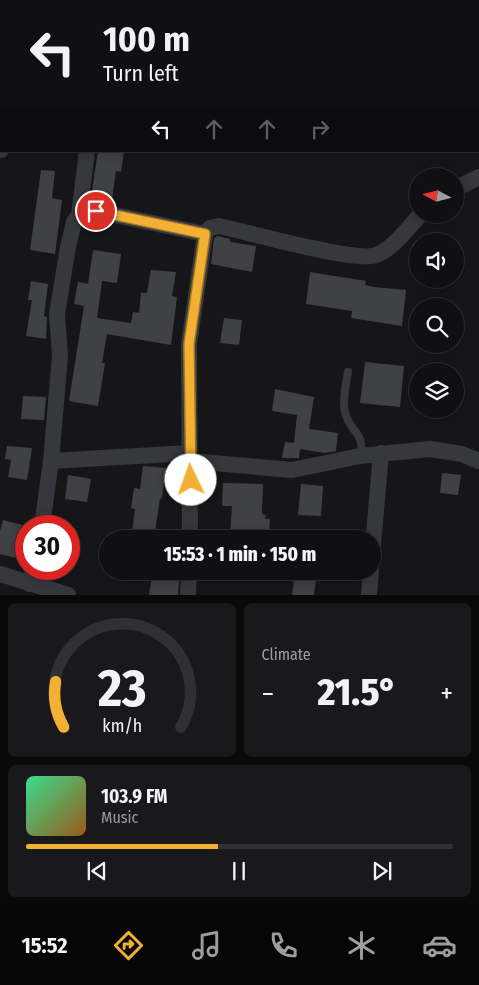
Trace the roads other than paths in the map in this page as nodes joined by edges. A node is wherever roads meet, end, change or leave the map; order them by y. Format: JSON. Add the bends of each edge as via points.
{"nodes":[{"id":1,"x":87,"y":152,"type":"edge"},
{"id":2,"x":479,"y":177,"type":"edge"},
{"id":3,"x":464,"y":184,"type":"edge"},
{"id":4,"x":79,"y":215,"type":"junction"},
{"id":5,"x":412,"y":223,"type":"edge"},
{"id":6,"x":205,"y":234,"type":"junction"},
{"id":7,"x":348,"y":372,"type":"dead end"},
{"id":8,"x":381,"y":453,"type":"junction"},
{"id":9,"x":360,"y":456,"type":"junction"},
{"id":10,"x":190,"y":457,"type":"junction"},
{"id":11,"x":51,"y":461,"type":"junction"},
{"id":12,"x":479,"y":461,"type":"edge"},
{"id":13,"x":44,"y":515,"type":"edge"},
{"id":14,"x":190,"y":530,"type":"edge"},
{"id":15,"x":374,"y":530,"type":"edge"},
{"id":16,"x":0,"y":574,"type":"edge"},
{"id":17,"x":15,"y":575,"type":"edge"},
{"id":18,"x":40,"y":580,"type":"edge"},
{"id":19,"x":189,"y":580,"type":"edge"},
{"id":20,"x":370,"y":580,"type":"edge"},
{"id":21,"x":68,"y":595,"type":"edge"},
{"id":22,"x":188,"y":595,"type":"edge"},
{"id":23,"x":369,"y":595,"type":"edge"}],
"edges":[{"from":1,"to":4,"type":"street"},
{"from":2,"to":3,"type":"street"},
{"from":4,"to":6,"type":"street","via":[[96,211]]},
{"from":4,"to":11,"type":"street","via":[[68,247],[57,314],[60,356]]},
{"from":5,"to":6,"type":"street","via":[[388,247],[366,258],[219,226],[210,228]]},
{"from":6,"to":10,"type":"street","via":[[189,344]]},
{"from":7,"to":9,"type":"lane","via":[[344,411],[361,438]]},
{"from":8,"to":9,"type":"street"},
{"from":8,"to":12,"type":"street","via":[[430,449],[462,454]]},
{"from":8,"to":15,"type":"street"},
{"from":9,"to":10,"type":"street","via":[[292,470]]},
{"from":10,"to":11,"type":"street"},
{"from":10,"to":14,"type":"street"},
{"from":11,"to":13,"type":"street"},
{"from":16,"to":17,"type":"street"},
{"from":18,"to":21,"type":"street"},
{"from":19,"to":22,"type":"street"},
{"from":20,"to":23,"type":"street"}]}
